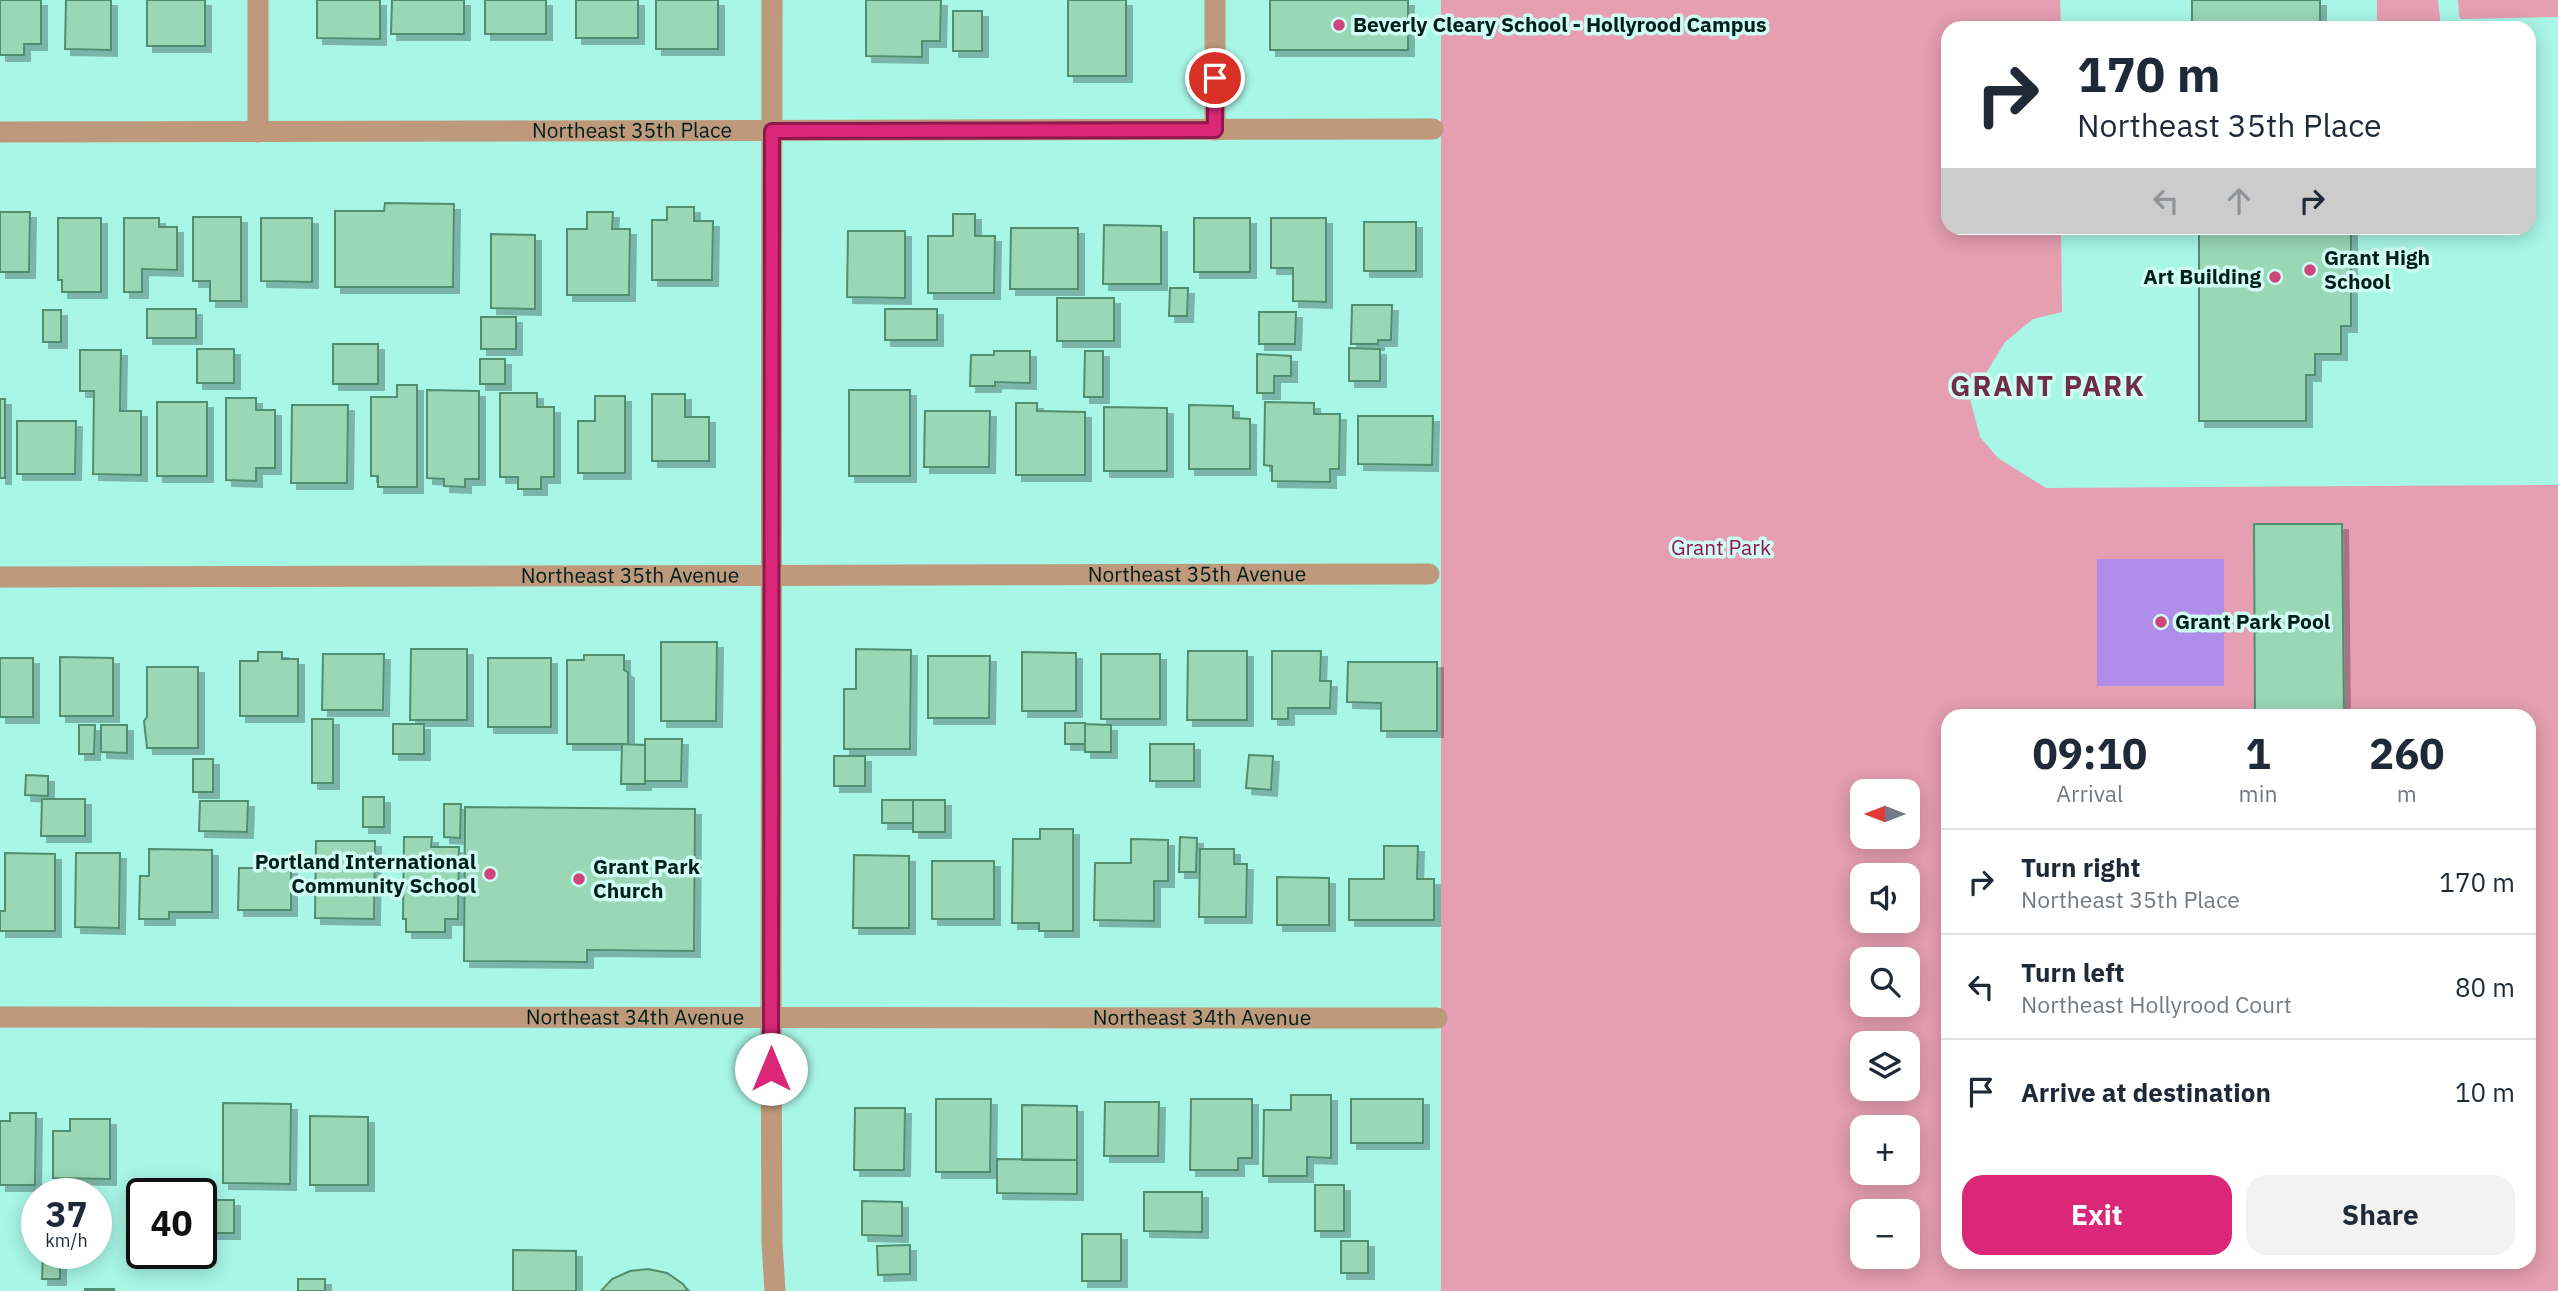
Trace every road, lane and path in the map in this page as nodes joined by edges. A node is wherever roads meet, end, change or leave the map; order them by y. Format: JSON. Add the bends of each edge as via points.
{"nodes":[{"id":1,"x":258,"y":0,"type":"edge"},
{"id":2,"x":772,"y":0,"type":"edge"},
{"id":3,"x":1215,"y":0,"type":"edge"},
{"id":4,"x":1433,"y":129,"type":"dead end"},
{"id":5,"x":1215,"y":130,"type":"junction"},
{"id":6,"x":772,"y":131,"type":"junction"},
{"id":7,"x":0,"y":132,"type":"edge"},
{"id":8,"x":258,"y":132,"type":"junction"},
{"id":9,"x":773,"y":574,"type":"junction"},
{"id":10,"x":1429,"y":574,"type":"dead end"},
{"id":11,"x":0,"y":576,"type":"edge"},
{"id":12,"x":0,"y":1017,"type":"edge"},
{"id":13,"x":771,"y":1017,"type":"junction"},
{"id":14,"x":1437,"y":1018,"type":"dead end"},
{"id":15,"x":775,"y":1291,"type":"edge"}],
"edges":[{"from":1,"to":8,"type":"street"},
{"from":2,"to":6,"type":"street"},
{"from":3,"to":5,"type":"street"},
{"from":4,"to":5,"type":"street","name":"Northeast 35th Place"},
{"from":5,"to":6,"type":"street","name":"Northeast 35th Place"},
{"from":6,"to":8,"type":"street","name":"Northeast 35th Place"},
{"from":6,"to":9,"type":"street"},
{"from":7,"to":8,"type":"street","name":"Northeast 35th Place"},
{"from":9,"to":10,"type":"street","name":"Northeast 35th Avenue"},
{"from":9,"to":11,"type":"street","name":"Northeast 35th Avenue"},
{"from":9,"to":13,"type":"street"},
{"from":12,"to":13,"type":"street","name":"Northeast 34th Avenue"},
{"from":13,"to":14,"type":"street","name":"Northeast 34th Avenue"},
{"from":13,"to":15,"type":"street"}]}
